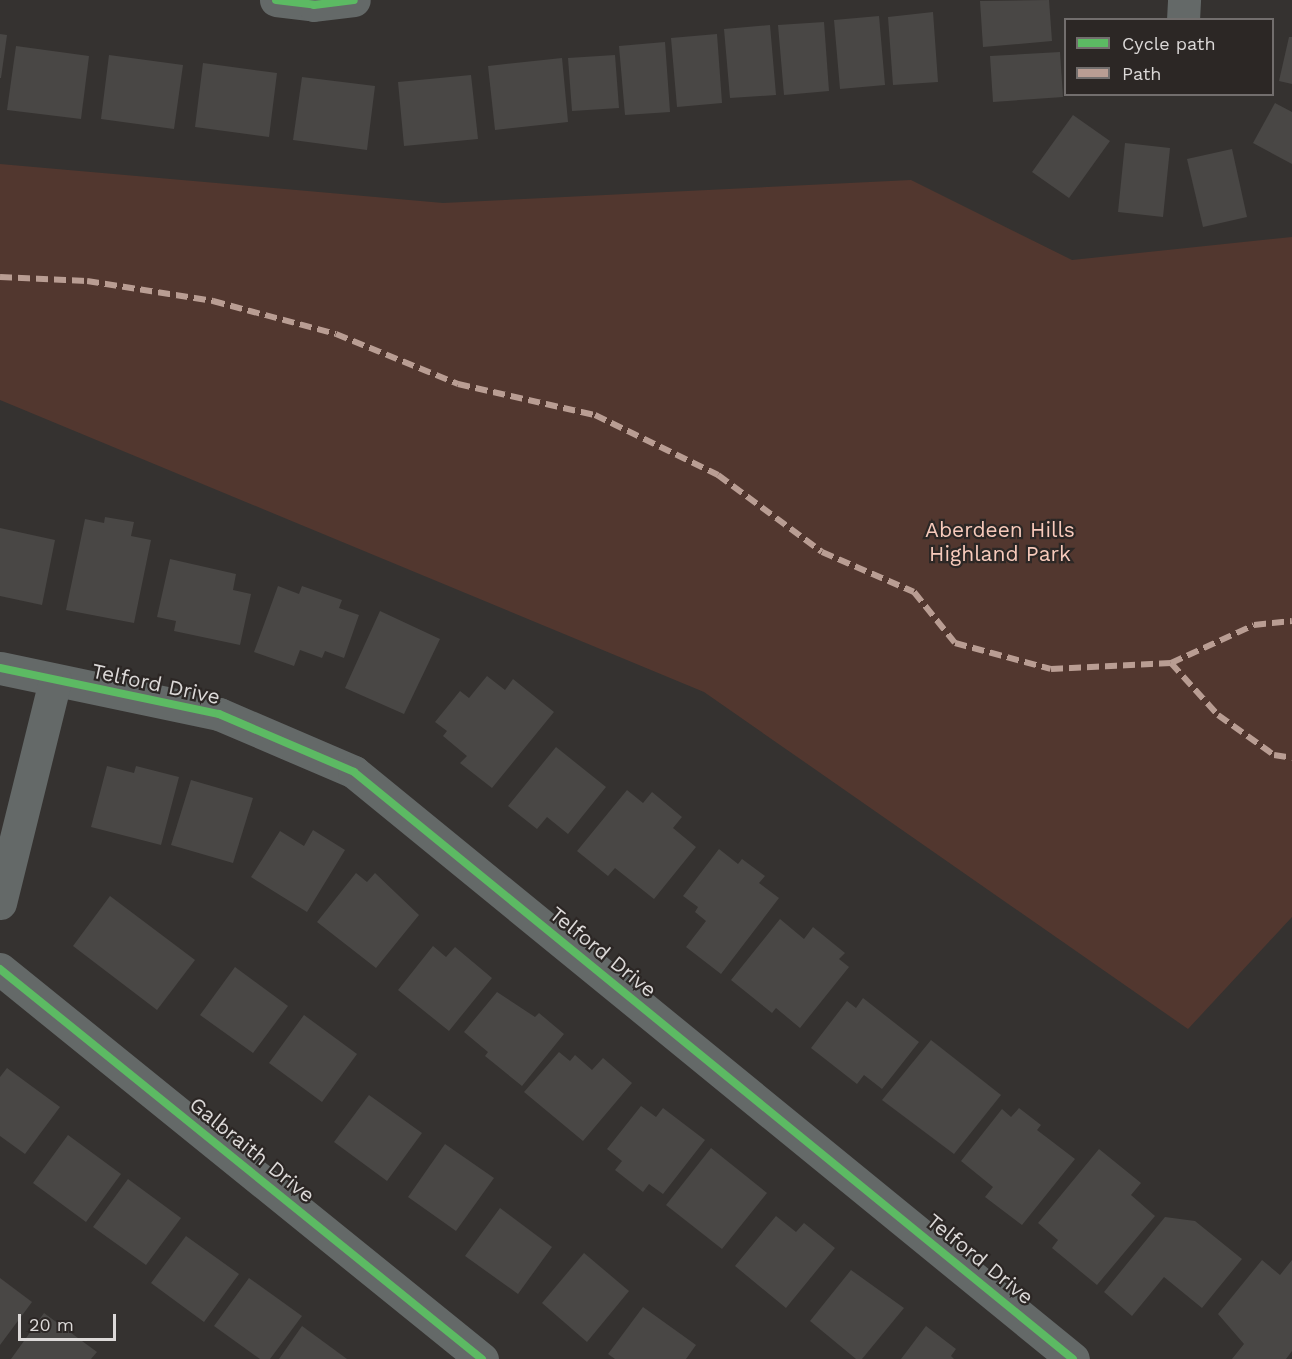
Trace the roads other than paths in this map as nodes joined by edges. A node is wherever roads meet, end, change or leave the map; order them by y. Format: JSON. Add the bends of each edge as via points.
{"nodes":[{"id":1,"x":276,"y":0,"type":"edge"},
{"id":2,"x":354,"y":0,"type":"edge"},
{"id":3,"x":1184,"y":0,"type":"edge"},
{"id":4,"x":1183,"y":18,"type":"edge"},
{"id":5,"x":0,"y":668,"type":"edge"},
{"id":6,"x":55,"y":681,"type":"junction"},
{"id":7,"x":0,"y":903,"type":"edge"},
{"id":8,"x":0,"y":969,"type":"edge"},
{"id":9,"x":482,"y":1359,"type":"edge"},
{"id":10,"x":1073,"y":1359,"type":"edge"}],
"edges":[{"from":1,"to":2,"type":"street","via":[[314,5]]},
{"from":3,"to":4,"type":"street"},
{"from":5,"to":6,"type":"street","name":"Telford Drive"},
{"from":6,"to":7,"type":"street"},
{"from":6,"to":10,"type":"street","name":"Telford Drive","via":[[219,714],[354,772]]},
{"from":8,"to":9,"type":"street","name":"Galbraith Drive"}]}
